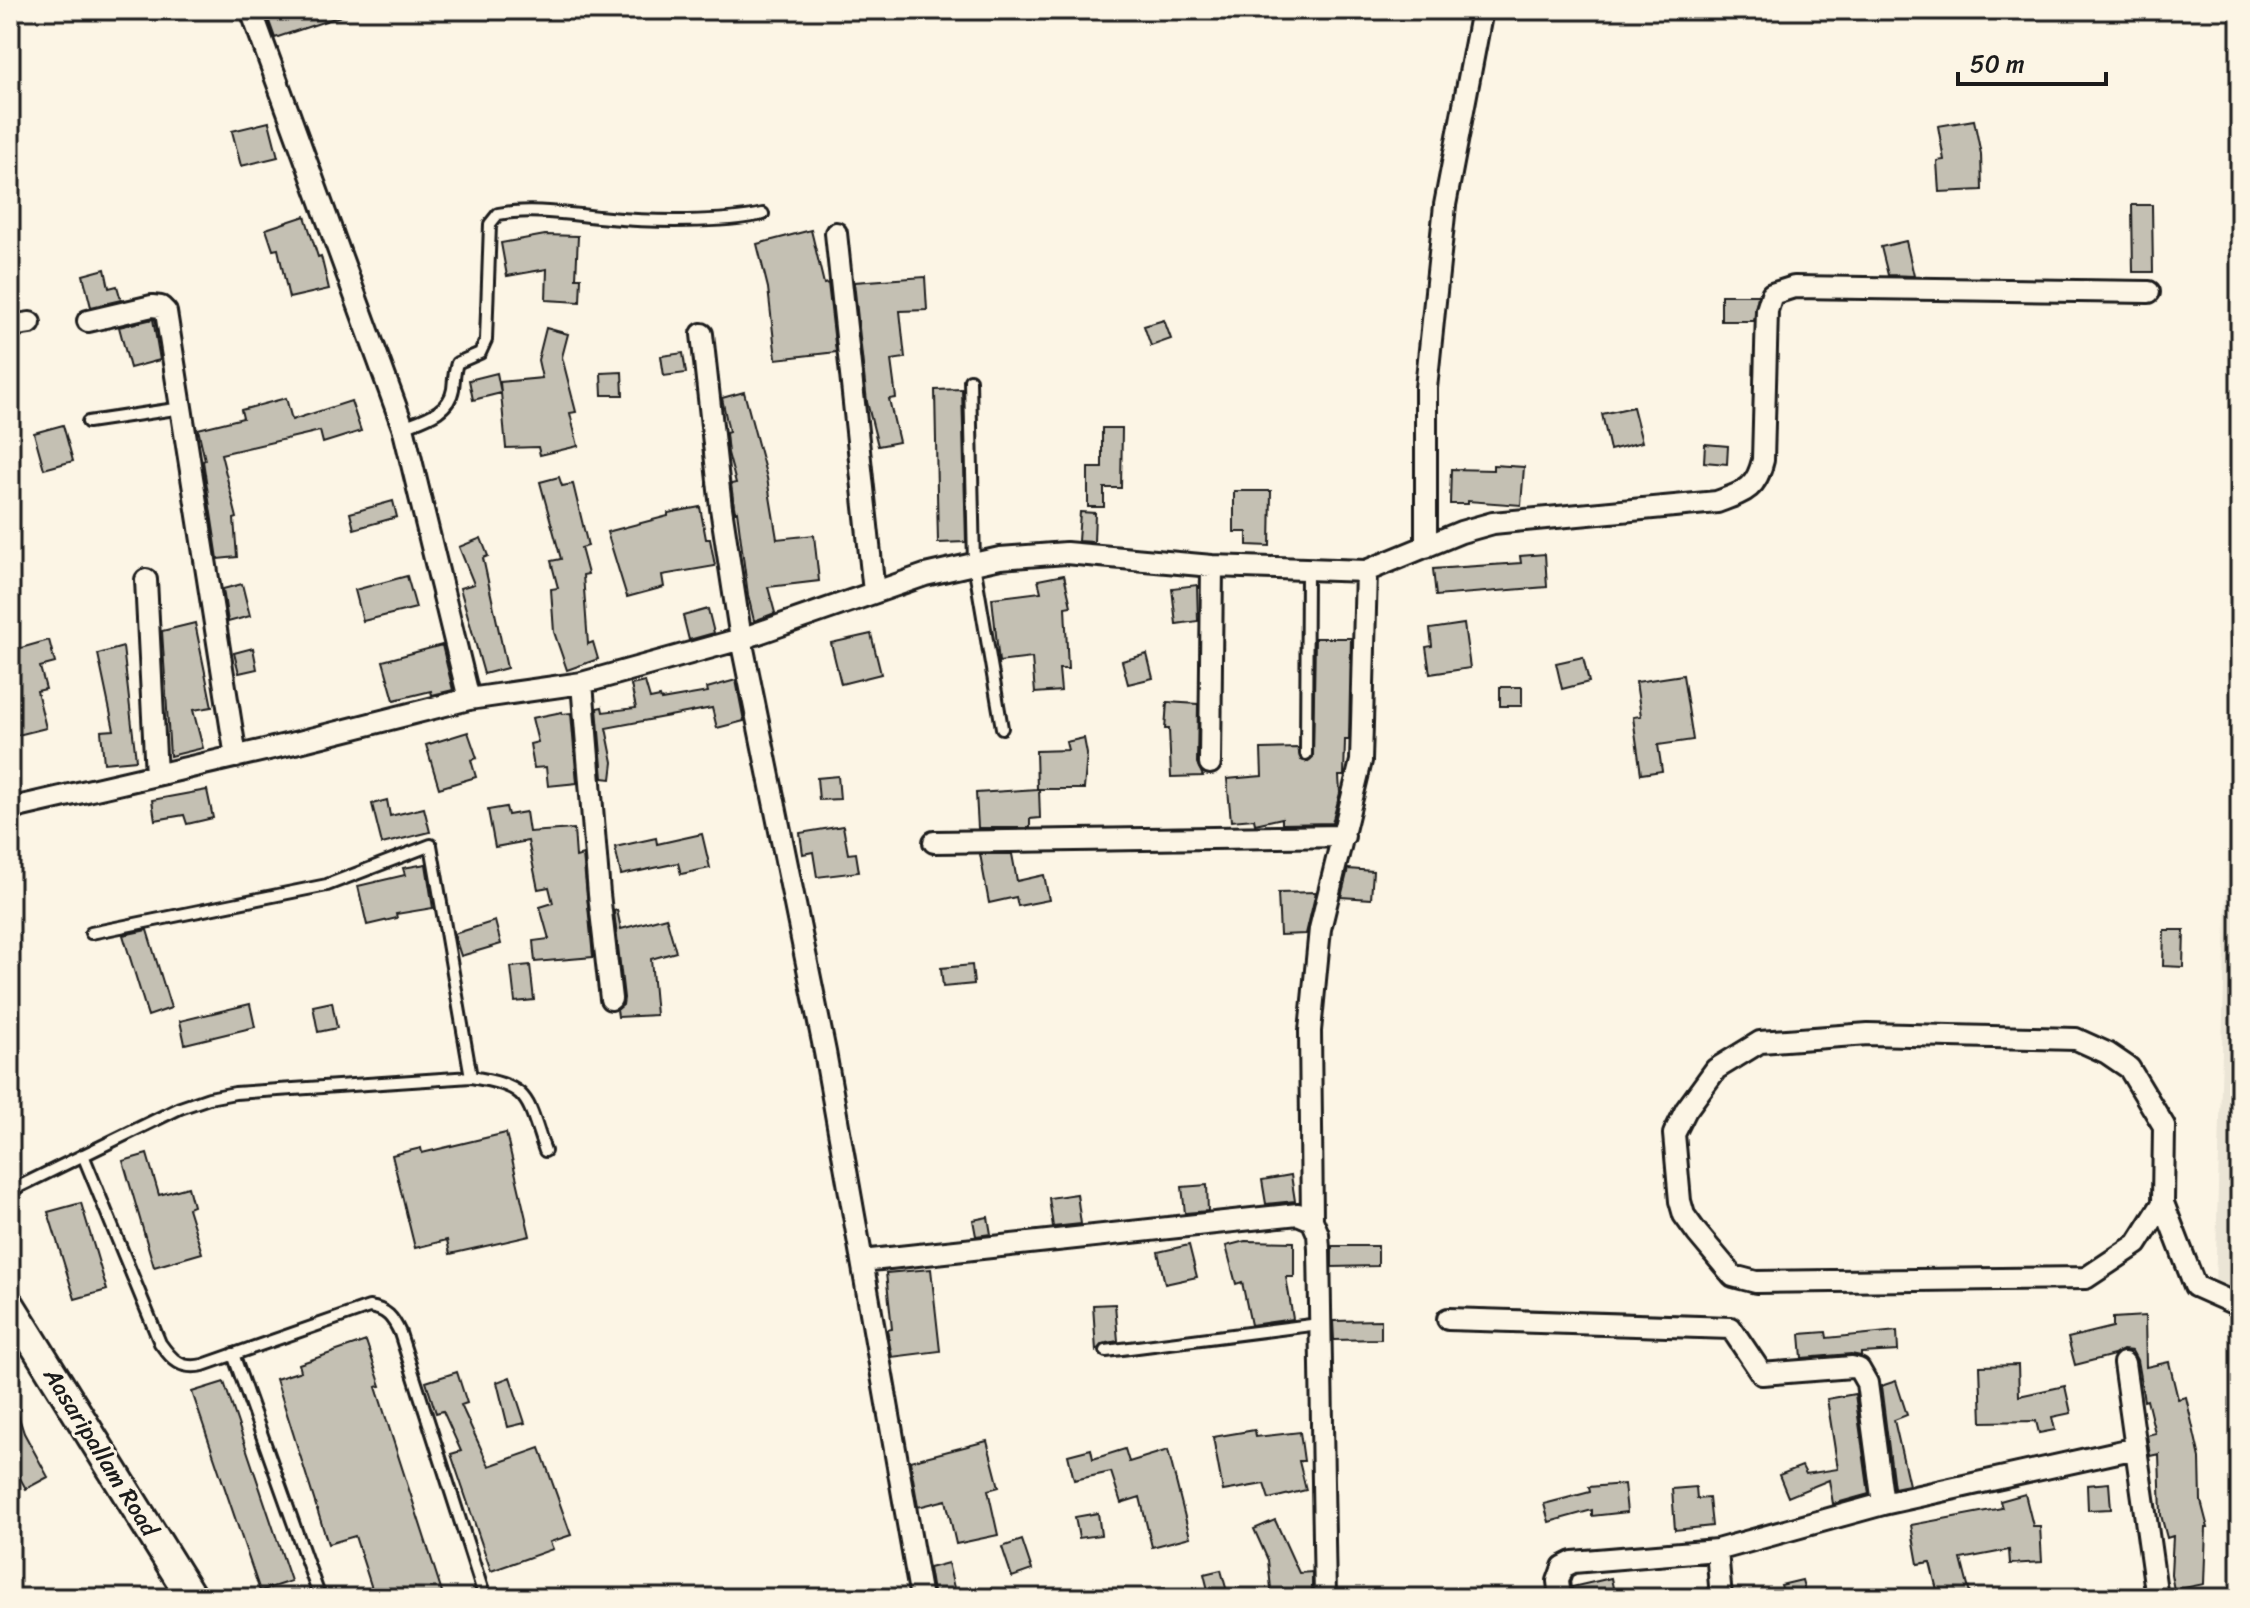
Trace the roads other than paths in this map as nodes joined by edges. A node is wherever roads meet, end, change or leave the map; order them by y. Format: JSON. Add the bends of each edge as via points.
{"nodes":[{"id":1,"x":251,"y":10,"type":"edge"},
{"id":2,"x":1482,"y":10,"type":"edge"},
{"id":3,"x":763,"y":214,"type":"dead end"},
{"id":4,"x":836,"y":233,"type":"dead end"},
{"id":5,"x":2149,"y":292,"type":"dead end"},
{"id":6,"x":88,"y":321,"type":"dead end"},
{"id":7,"x":702,"y":334,"type":"dead end"},
{"id":8,"x":970,"y":380,"type":"dead end"},
{"id":9,"x":182,"y":408,"type":"junction"},
{"id":10,"x":88,"y":422,"type":"dead end"},
{"id":11,"x":403,"y":427,"type":"junction"},
{"id":12,"x":1426,"y":547,"type":"junction"},
{"id":13,"x":974,"y":564,"type":"junction"},
{"id":14,"x":1212,"y":566,"type":"junction"},
{"id":15,"x":1307,"y":569,"type":"junction"},
{"id":16,"x":1366,"y":571,"type":"junction"},
{"id":17,"x":146,"y":580,"type":"dead end"},
{"id":18,"x":874,"y":592,"type":"junction"},
{"id":19,"x":741,"y":639,"type":"junction"},
{"id":20,"x":582,"y":683,"type":"junction"},
{"id":21,"x":469,"y":699,"type":"junction"},
{"id":22,"x":1002,"y":728,"type":"dead end"},
{"id":23,"x":1306,"y":754,"type":"dead end"},
{"id":24,"x":236,"y":757,"type":"junction"},
{"id":25,"x":1210,"y":763,"type":"dead end"},
{"id":26,"x":156,"y":775,"type":"junction"},
{"id":27,"x":10,"y":811,"type":"edge"},
{"id":28,"x":1344,"y":836,"type":"junction"},
{"id":29,"x":934,"y":842,"type":"dead end"},
{"id":30,"x":91,"y":933,"type":"dead end"},
{"id":31,"x":611,"y":999,"type":"dead end"},
{"id":32,"x":471,"y":1077,"type":"junction"},
{"id":33,"x":545,"y":1151,"type":"dead end"},
{"id":34,"x":83,"y":1155,"type":"junction"},
{"id":35,"x":10,"y":1191,"type":"edge"},
{"id":36,"x":2163,"y":1203,"type":"junction"},
{"id":37,"x":1312,"y":1220,"type":"junction"},
{"id":38,"x":862,"y":1261,"type":"junction"},
{"id":39,"x":10,"y":1305,"type":"edge"},
{"id":40,"x":2240,"y":1306,"type":"edge"},
{"id":41,"x":1448,"y":1319,"type":"dead end"},
{"id":42,"x":1319,"y":1324,"type":"junction"},
{"id":43,"x":1106,"y":1351,"type":"dead end"},
{"id":44,"x":233,"y":1354,"type":"junction"},
{"id":45,"x":2124,"y":1363,"type":"dead end"},
{"id":46,"x":2136,"y":1448,"type":"junction"},
{"id":47,"x":1883,"y":1504,"type":"junction"},
{"id":48,"x":1717,"y":1550,"type":"junction"},
{"id":49,"x":192,"y":1598,"type":"edge"},
{"id":50,"x":320,"y":1598,"type":"edge"},
{"id":51,"x":485,"y":1598,"type":"edge"},
{"id":52,"x":921,"y":1598,"type":"edge"},
{"id":53,"x":1325,"y":1598,"type":"edge"},
{"id":54,"x":1560,"y":1598,"type":"edge"},
{"id":55,"x":1721,"y":1598,"type":"edge"},
{"id":56,"x":2157,"y":1598,"type":"edge"}],
"edges":[{"from":1,"to":11,"type":"street"},
{"from":2,"to":12,"type":"street","via":[[1445,205],[1427,373]]},
{"from":3,"to":11,"type":"lane","via":[[629,220],[498,214],[490,224],[486,340],[480,353],[457,363],[444,407]]},
{"from":4,"to":18,"type":"street"},
{"from":5,"to":12,"type":"street","via":[[1794,287],[1772,294],[1767,310],[1763,460],[1759,479],[1741,493],[1717,502],[1493,523]]},
{"from":6,"to":9,"type":"street","via":[[161,307],[169,321]]},
{"from":7,"to":19,"type":"street"},
{"from":8,"to":13,"type":"lane"},
{"from":9,"to":10,"type":"lane"},
{"from":9,"to":24,"type":"street"},
{"from":11,"to":21,"type":"street"},
{"from":12,"to":16,"type":"street"},
{"from":13,"to":14,"type":"street","via":[[1066,553]]},
{"from":13,"to":18,"type":"street"},
{"from":13,"to":22,"type":"lane"},
{"from":14,"to":15,"type":"street"},
{"from":14,"to":25,"type":"street"},
{"from":15,"to":16,"type":"street"},
{"from":15,"to":23,"type":"lane"},
{"from":16,"to":28,"type":"street","via":[[1361,761]]},
{"from":17,"to":26,"type":"street"},
{"from":18,"to":19,"type":"street"},
{"from":19,"to":20,"type":"street"},
{"from":19,"to":38,"type":"street"},
{"from":20,"to":21,"type":"street"},
{"from":20,"to":31,"type":"street"},
{"from":21,"to":24,"type":"street"},
{"from":24,"to":26,"type":"street"},
{"from":26,"to":27,"type":"street"},
{"from":28,"to":29,"type":"street"},
{"from":28,"to":37,"type":"street","via":[[1320,929],[1310,1031]]},
{"from":30,"to":32,"type":"lane","via":[[327,885],[431,845]]},
{"from":32,"to":33,"type":"lane","via":[[520,1091]]},
{"from":32,"to":34,"type":"lane","via":[[209,1098]]},
{"from":34,"to":35,"type":"lane"},
{"from":34,"to":44,"type":"lane","via":[[160,1343],[172,1360],[192,1367]]},
{"from":36,"to":36,"type":"street","via":[[2164,1126],[2129,1068],[2076,1039],[1868,1034],[1760,1042],[1716,1069],[1674,1134],[1684,1215],[1733,1276],[1756,1282],[2086,1278],[2137,1244]]},
{"from":36,"to":40,"type":"street","via":[[2195,1286]]},
{"from":37,"to":38,"type":"street","via":[[1298,1214]]},
{"from":37,"to":42,"type":"street","via":[[1318,1234]]},
{"from":38,"to":52,"type":"street"},
{"from":39,"to":49,"type":"main road","name":"Aasaripallam Road"},
{"from":41,"to":47,"type":"street","via":[[1731,1328],[1762,1374],[1859,1369],[1867,1383]]},
{"from":42,"to":43,"type":"lane"},
{"from":42,"to":53,"type":"street"},
{"from":44,"to":50,"type":"lane"},
{"from":44,"to":51,"type":"lane","via":[[369,1307],[382,1309],[393,1319]]},
{"from":45,"to":46,"type":"street"},
{"from":46,"to":47,"type":"street"},
{"from":46,"to":56,"type":"street"},
{"from":47,"to":48,"type":"street"},
{"from":48,"to":54,"type":"street","via":[[1573,1562],[1563,1567]]},
{"from":48,"to":55,"type":"street"}]}
